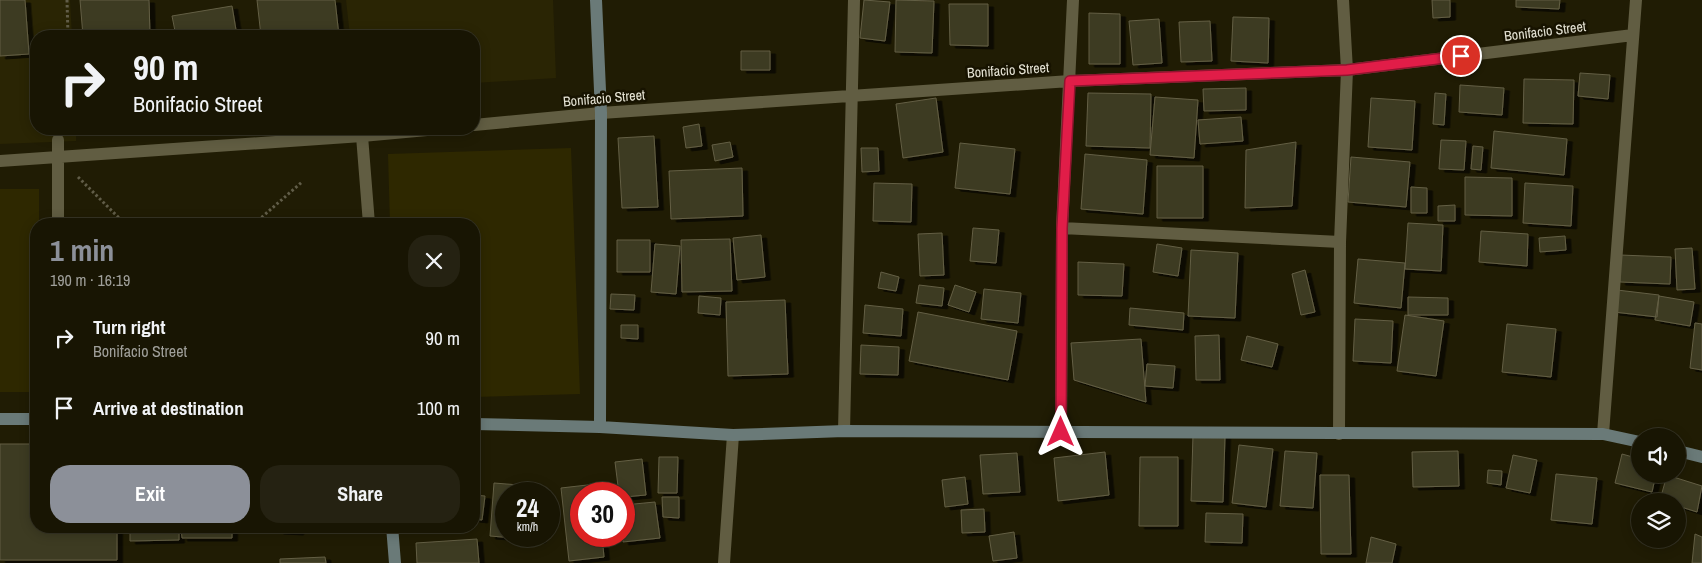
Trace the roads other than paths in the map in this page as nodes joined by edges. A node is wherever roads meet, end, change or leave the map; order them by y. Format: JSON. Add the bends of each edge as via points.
{"nodes":[{"id":1,"x":596,"y":0,"type":"edge"},
{"id":2,"x":854,"y":0,"type":"edge"},
{"id":3,"x":1073,"y":0,"type":"edge"},
{"id":4,"x":1343,"y":0,"type":"edge"},
{"id":5,"x":1636,"y":0,"type":"edge"},
{"id":6,"x":1633,"y":35,"type":"junction"},
{"id":7,"x":1347,"y":70,"type":"junction"},
{"id":8,"x":1070,"y":81,"type":"junction"},
{"id":9,"x":850,"y":95,"type":"junction"},
{"id":10,"x":601,"y":113,"type":"junction"},
{"id":11,"x":480,"y":124,"type":"edge"},
{"id":12,"x":373,"y":135,"type":"edge"},
{"id":13,"x":362,"y":136,"type":"junction"},
{"id":14,"x":58,"y":140,"type":"dead end"},
{"id":15,"x":58,"y":157,"type":"junction"},
{"id":16,"x":0,"y":161,"type":"edge"},
{"id":17,"x":58,"y":218,"type":"edge"},
{"id":18,"x":369,"y":218,"type":"edge"},
{"id":19,"x":1062,"y":228,"type":"junction"},
{"id":20,"x":1340,"y":242,"type":"junction"},
{"id":21,"x":0,"y":419,"type":"edge"},
{"id":22,"x":30,"y":419,"type":"edge"},
{"id":23,"x":480,"y":424,"type":"edge"},
{"id":24,"x":600,"y":427,"type":"junction"},
{"id":25,"x":844,"y":431,"type":"junction"},
{"id":26,"x":1061,"y":432,"type":"junction"},
{"id":27,"x":1339,"y":434,"type":"junction"},
{"id":28,"x":1603,"y":434,"type":"junction"},
{"id":29,"x":733,"y":435,"type":"junction"},
{"id":30,"x":1631,"y":440,"type":"edge"},
{"id":31,"x":1686,"y":453,"type":"edge"},
{"id":32,"x":1702,"y":457,"type":"edge"},
{"id":33,"x":393,"y":533,"type":"edge"},
{"id":34,"x":395,"y":563,"type":"edge"},
{"id":35,"x":724,"y":563,"type":"edge"}],
"edges":[{"from":1,"to":10,"type":"street"},
{"from":2,"to":9,"type":"street"},
{"from":3,"to":8,"type":"street"},
{"from":4,"to":7,"type":"street"},
{"from":5,"to":6,"type":"street"},
{"from":6,"to":7,"type":"street","name":"Bonifacio Street"},
{"from":6,"to":28,"type":"street"},
{"from":7,"to":8,"type":"street","name":"Bonifacio Street"},
{"from":7,"to":20,"type":"street"},
{"from":8,"to":9,"type":"street","name":"Bonifacio Street"},
{"from":8,"to":19,"type":"street"},
{"from":9,"to":10,"type":"street","name":"Bonifacio Street"},
{"from":9,"to":25,"type":"street"},
{"from":10,"to":11,"type":"street","name":"Bonifacio Street"},
{"from":10,"to":24,"type":"street"},
{"from":12,"to":13,"type":"street"},
{"from":13,"to":15,"type":"street"},
{"from":13,"to":18,"type":"street"},
{"from":14,"to":15,"type":"street"},
{"from":15,"to":16,"type":"street"},
{"from":15,"to":17,"type":"street"},
{"from":19,"to":20,"type":"street"},
{"from":19,"to":26,"type":"street"},
{"from":20,"to":27,"type":"street"},
{"from":21,"to":22,"type":"street"},
{"from":23,"to":24,"type":"street"},
{"from":24,"to":29,"type":"street"},
{"from":25,"to":26,"type":"street"},
{"from":25,"to":29,"type":"street"},
{"from":26,"to":27,"type":"street"},
{"from":27,"to":28,"type":"street"},
{"from":28,"to":30,"type":"street"},
{"from":29,"to":35,"type":"street"},
{"from":31,"to":32,"type":"street"},
{"from":33,"to":34,"type":"street"}]}
